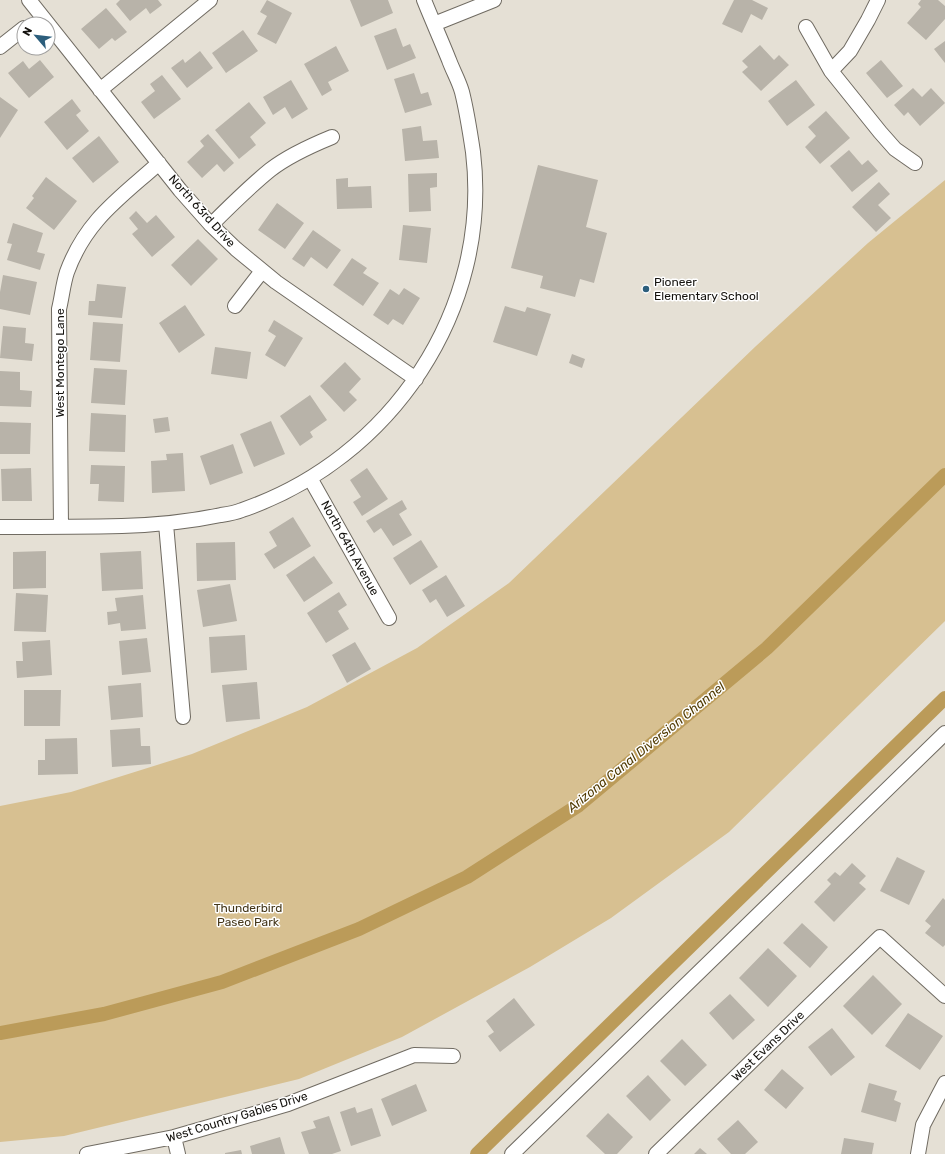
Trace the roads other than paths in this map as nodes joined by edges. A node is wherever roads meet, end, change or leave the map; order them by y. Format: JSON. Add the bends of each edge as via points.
{"nodes":[{"id":1,"x":29,"y":0,"type":"edge"},
{"id":2,"x":210,"y":0,"type":"edge"},
{"id":3,"x":424,"y":0,"type":"edge"},
{"id":4,"x":494,"y":0,"type":"edge"},
{"id":5,"x":878,"y":0,"type":"edge"},
{"id":6,"x":474,"y":4,"type":"edge"},
{"id":7,"x":41,"y":14,"type":"junction"},
{"id":8,"x":39,"y":16,"type":"edge"},
{"id":9,"x":434,"y":24,"type":"junction"},
{"id":10,"x":806,"y":27,"type":"dead end"},
{"id":11,"x":16,"y":34,"type":"edge"},
{"id":12,"x":0,"y":47,"type":"edge"},
{"id":13,"x":831,"y":71,"type":"junction"},
{"id":14,"x":100,"y":90,"type":"junction"},
{"id":15,"x":332,"y":137,"type":"dead end"},
{"id":16,"x":915,"y":163,"type":"dead end"},
{"id":17,"x":159,"y":164,"type":"junction"},
{"id":18,"x":211,"y":225,"type":"junction"},
{"id":19,"x":262,"y":271,"type":"junction"},
{"id":20,"x":235,"y":306,"type":"dead end"},
{"id":21,"x":416,"y":379,"type":"junction"},
{"id":22,"x":310,"y":478,"type":"junction"},
{"id":23,"x":166,"y":524,"type":"junction"},
{"id":24,"x":0,"y":527,"type":"edge"},
{"id":25,"x":61,"y":527,"type":"junction"},
{"id":26,"x":389,"y":618,"type":"dead end"},
{"id":27,"x":183,"y":717,"type":"dead end"},
{"id":28,"x":945,"y":733,"type":"edge"},
{"id":29,"x":945,"y":996,"type":"edge"},
{"id":30,"x":453,"y":1056,"type":"dead end"},
{"id":31,"x":945,"y":1083,"type":"edge"},
{"id":32,"x":174,"y":1137,"type":"junction"},
{"id":33,"x":87,"y":1154,"type":"edge"},
{"id":34,"x":178,"y":1154,"type":"edge"},
{"id":35,"x":512,"y":1154,"type":"edge"},
{"id":36,"x":656,"y":1154,"type":"edge"},
{"id":37,"x":918,"y":1154,"type":"edge"}],
"edges":[{"from":1,"to":7,"type":"street","name":"North 63rd Drive"},
{"from":2,"to":14,"type":"street"},
{"from":3,"to":9,"type":"street"},
{"from":4,"to":6,"type":"street"},
{"from":5,"to":13,"type":"street","via":[[850,51]]},
{"from":6,"to":9,"type":"street"},
{"from":7,"to":8,"type":"street"},
{"from":7,"to":14,"type":"street","name":"North 63rd Drive"},
{"from":9,"to":21,"type":"street","via":[[461,90],[473,154],[475,194],[473,231],[460,289],[449,321]]},
{"from":10,"to":13,"type":"street"},
{"from":11,"to":12,"type":"street"},
{"from":13,"to":16,"type":"street","via":[[890,143]]},
{"from":14,"to":17,"type":"street","name":"North 63rd Drive"},
{"from":15,"to":18,"type":"street","via":[[296,153],[270,169]]},
{"from":17,"to":18,"type":"street","name":"North 63rd Drive"},
{"from":17,"to":25,"type":"street","name":"West Montego Lane","via":[[113,202],[95,221],[78,247],[67,273],[59,309]]},
{"from":18,"to":19,"type":"street","name":"North 63rd Drive"},
{"from":19,"to":20,"type":"street"},
{"from":19,"to":21,"type":"street","name":"North 63rd Drive"},
{"from":21,"to":22,"type":"street","via":[[369,434]]},
{"from":22,"to":23,"type":"street","via":[[241,511]]},
{"from":22,"to":26,"type":"street","name":"North 64th Avenue"},
{"from":23,"to":25,"type":"street"},
{"from":23,"to":27,"type":"street"},
{"from":24,"to":25,"type":"street"},
{"from":28,"to":35,"type":"street"},
{"from":29,"to":36,"type":"street","name":"West Evans Drive","via":[[880,938]]},
{"from":30,"to":32,"type":"street","name":"West Country Gables Drive","via":[[414,1055],[288,1104]]},
{"from":31,"to":37,"type":"street","via":[[923,1125]]},
{"from":32,"to":33,"type":"street","name":"West Country Gables Drive"},
{"from":32,"to":34,"type":"street"}]}
